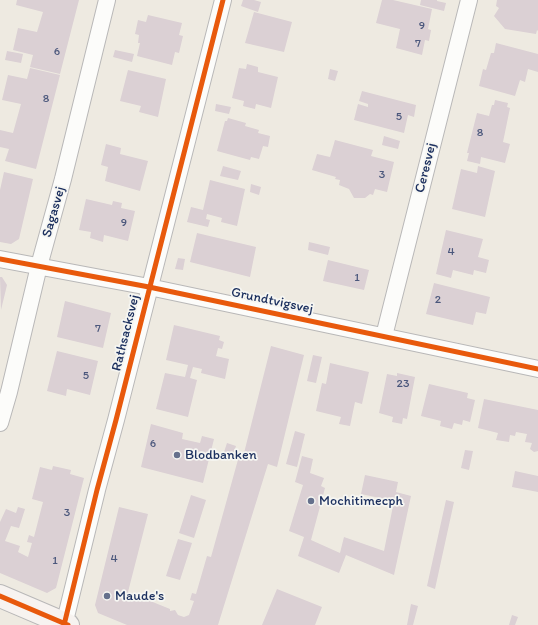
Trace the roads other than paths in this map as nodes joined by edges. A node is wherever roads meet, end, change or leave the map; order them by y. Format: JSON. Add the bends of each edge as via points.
{"nodes":[{"id":1,"x":107,"y":0,"type":"edge"},
{"id":2,"x":469,"y":0,"type":"edge"},
{"id":3,"x":219,"y":1,"type":"edge"},
{"id":4,"x":0,"y":259,"type":"edge"},
{"id":5,"x":39,"y":266,"type":"junction"},
{"id":6,"x":149,"y":287,"type":"junction"},
{"id":7,"x":384,"y":336,"type":"junction"},
{"id":8,"x":538,"y":368,"type":"edge"},
{"id":9,"x":0,"y":423,"type":"edge"},
{"id":10,"x":0,"y":596,"type":"edge"},
{"id":11,"x":0,"y":608,"type":"edge"},
{"id":12,"x":66,"y":624,"type":"edge"},
{"id":13,"x":38,"y":625,"type":"edge"}],
"edges":[{"from":1,"to":5,"type":"street","name":"Sagasvej"},
{"from":2,"to":7,"type":"street","name":"Ceresvej"},
{"from":3,"to":6,"type":"street","name":"Rathsacksvej"},
{"from":4,"to":5,"type":"street","name":"Grundtvigsvej"},
{"from":5,"to":6,"type":"street","name":"Grundtvigsvej"},
{"from":5,"to":9,"type":"street","name":"Sagasvej"},
{"from":6,"to":7,"type":"street","name":"Grundtvigsvej"},
{"from":6,"to":12,"type":"street","name":"Rathsacksvej"},
{"from":7,"to":8,"type":"street","name":"Grundtvigsvej"},
{"from":10,"to":12,"type":"street"},
{"from":11,"to":13,"type":"street"}]}
